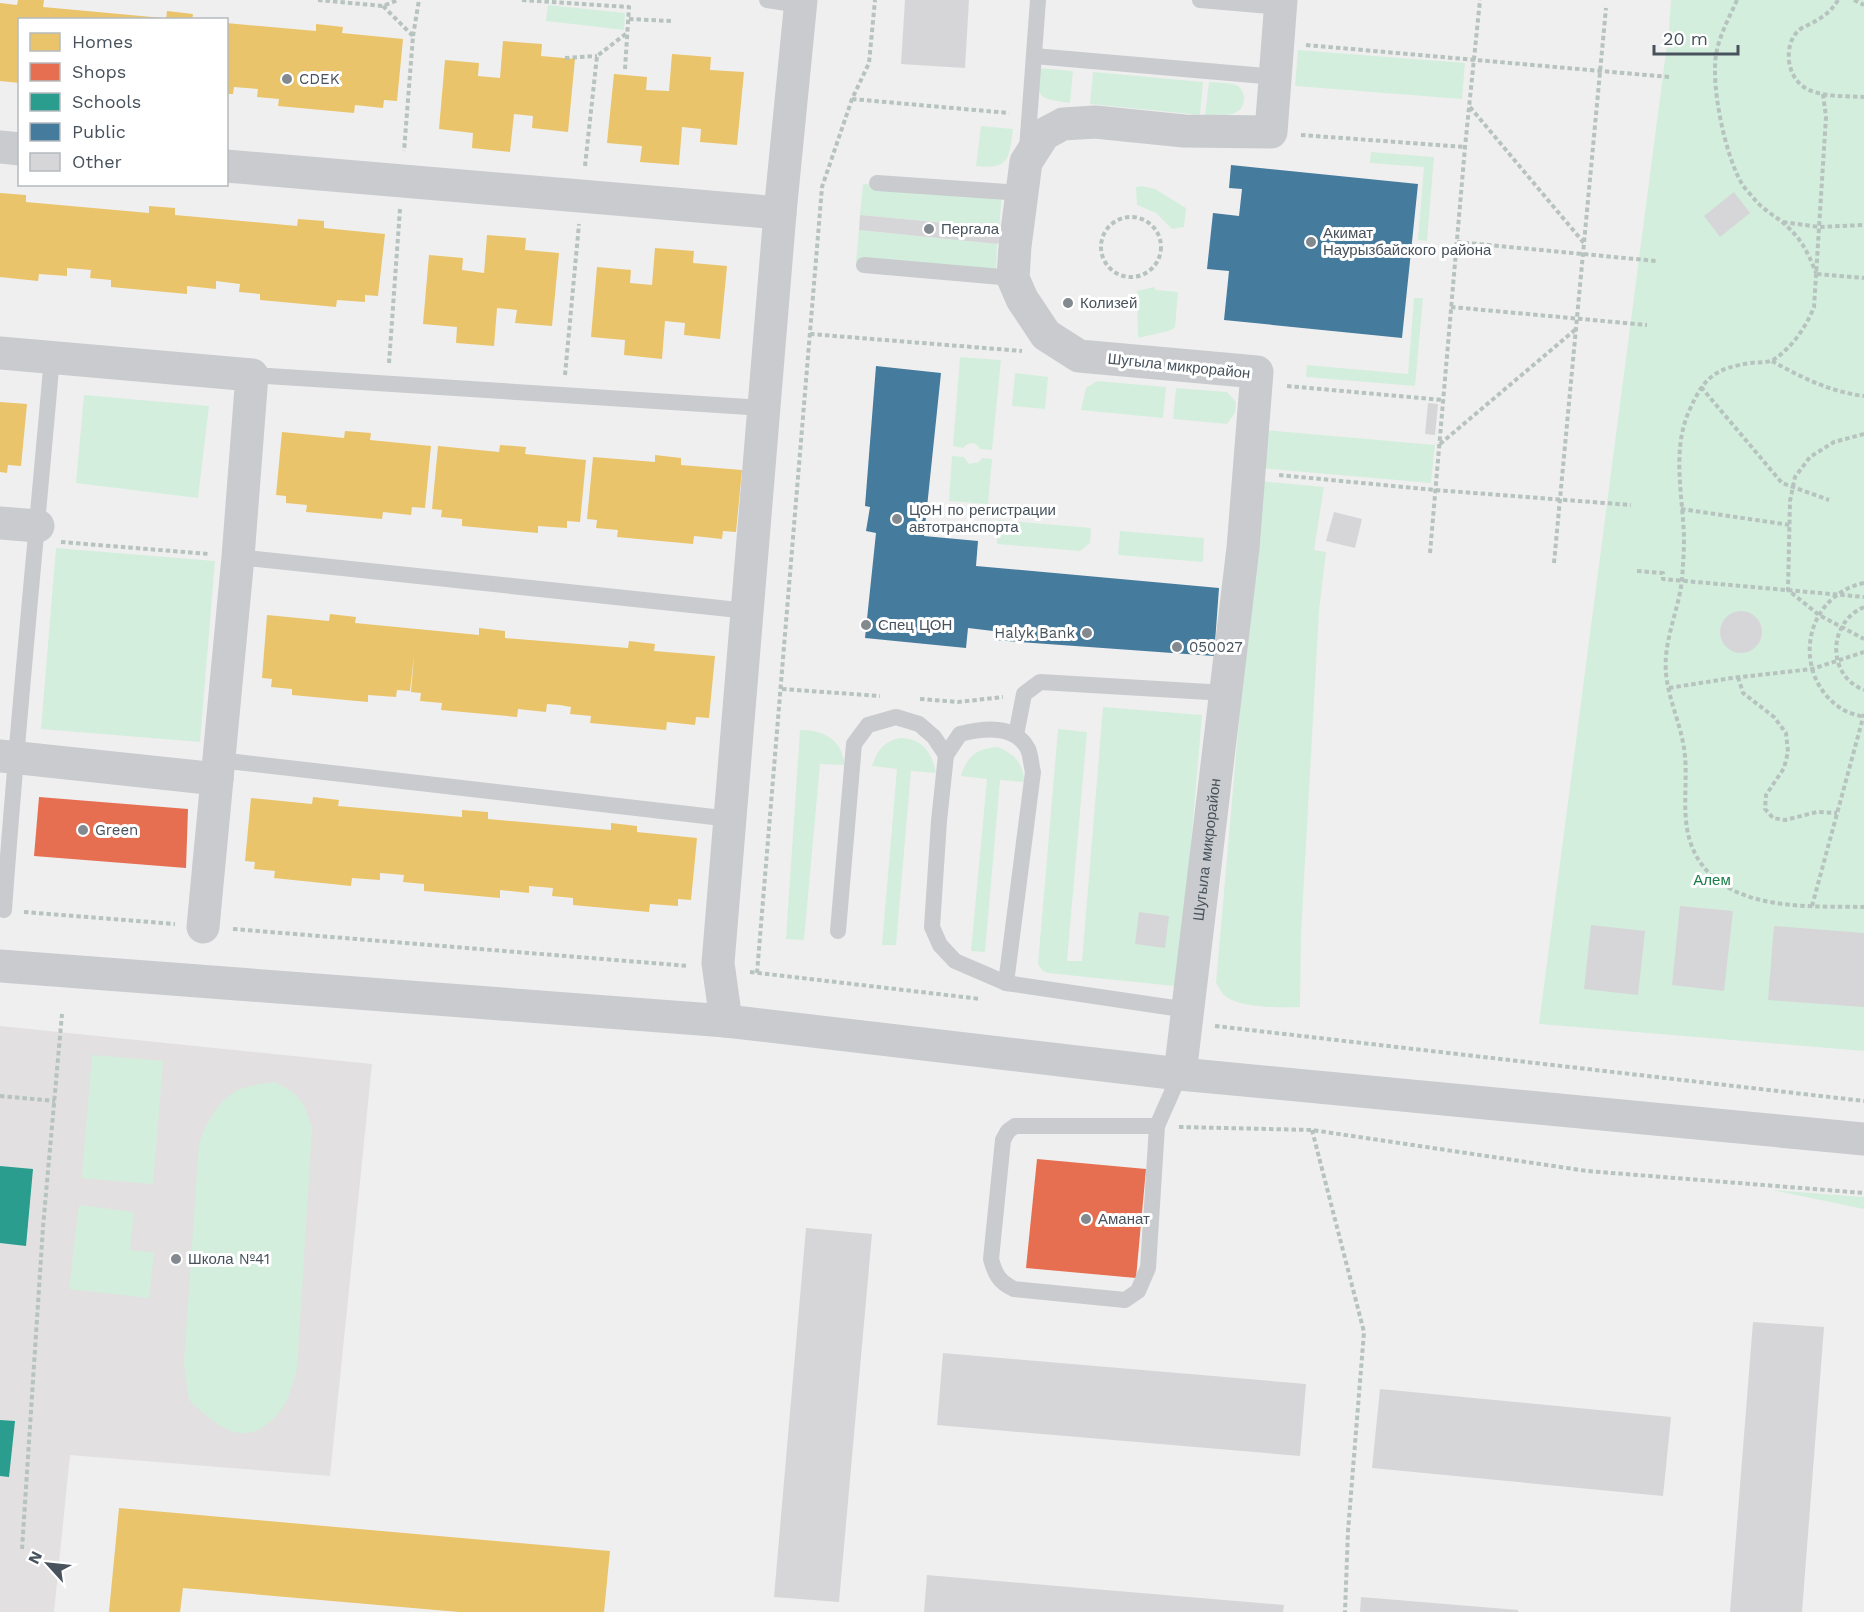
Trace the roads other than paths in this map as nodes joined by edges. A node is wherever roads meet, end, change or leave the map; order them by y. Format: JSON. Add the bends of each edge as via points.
{"nodes":[{"id":1,"x":767,"y":0,"type":"edge"},
{"id":2,"x":1038,"y":0,"type":"edge"},
{"id":3,"x":1200,"y":0,"type":"edge"},
{"id":4,"x":800,"y":2,"type":"edge"},
{"id":5,"x":1281,"y":3,"type":"edge"},
{"id":6,"x":1034,"y":56,"type":"junction"},
{"id":7,"x":1276,"y":77,"type":"junction"},
{"id":8,"x":0,"y":147,"type":"edge"},
{"id":9,"x":18,"y":149,"type":"edge"},
{"id":10,"x":228,"y":166,"type":"edge"},
{"id":11,"x":1023,"y":178,"type":"junction"},
{"id":12,"x":877,"y":183,"type":"dead end"},
{"id":13,"x":780,"y":213,"type":"junction"},
{"id":14,"x":864,"y":266,"type":"dead end"},
{"id":15,"x":1013,"y":278,"type":"junction"},
{"id":16,"x":0,"y":352,"type":"edge"},
{"id":17,"x":52,"y":357,"type":"junction"},
{"id":18,"x":252,"y":375,"type":"junction"},
{"id":19,"x":765,"y":408,"type":"junction"},
{"id":20,"x":0,"y":523,"type":"edge"},
{"id":21,"x":37,"y":533,"type":"junction"},
{"id":22,"x":238,"y":557,"type":"junction"},
{"id":23,"x":748,"y":610,"type":"junction"},
{"id":24,"x":1226,"y":693,"type":"junction"},
{"id":25,"x":1016,"y":735,"type":"junction"},
{"id":26,"x":946,"y":755,"type":"junction"},
{"id":27,"x":7,"y":757,"type":"edge"},
{"id":28,"x":218,"y":770,"type":"junction"},
{"id":29,"x":731,"y":819,"type":"junction"},
{"id":30,"x":4,"y":910,"type":"road end"},
{"id":31,"x":203,"y":927,"type":"road end"},
{"id":32,"x":838,"y":931,"type":"dead end"},
{"id":33,"x":0,"y":966,"type":"edge"},
{"id":34,"x":1006,"y":982,"type":"junction"},
{"id":35,"x":1187,"y":1016,"type":"junction"},
{"id":36,"x":726,"y":1022,"type":"junction"},
{"id":37,"x":1180,"y":1074,"type":"junction"},
{"id":38,"x":1157,"y":1126,"type":"junction"},
{"id":39,"x":1864,"y":1139,"type":"edge"}],
"edges":[{"from":1,"to":4,"type":"lane"},
{"from":2,"to":6,"type":"lane"},
{"from":3,"to":5,"type":"lane"},
{"from":4,"to":13,"type":"street"},
{"from":5,"to":7,"type":"street"},
{"from":6,"to":7,"type":"lane"},
{"from":6,"to":11,"type":"lane"},
{"from":7,"to":11,"type":"street","via":[[1271,132],[1184,131],[1095,122],[1063,124],[1044,134]]},
{"from":8,"to":9,"type":"street"},
{"from":10,"to":13,"type":"street"},
{"from":11,"to":12,"type":"lane"},
{"from":11,"to":15,"type":"street"},
{"from":13,"to":19,"type":"street"},
{"from":14,"to":15,"type":"lane"},
{"from":15,"to":24,"type":"street","name":"Шугыла микрорайон","via":[[1046,335],[1079,356],[1257,372]]},
{"from":16,"to":17,"type":"street"},
{"from":17,"to":18,"type":"street"},
{"from":17,"to":21,"type":"lane"},
{"from":18,"to":19,"type":"lane"},
{"from":18,"to":22,"type":"street"},
{"from":19,"to":23,"type":"street"},
{"from":20,"to":21,"type":"street"},
{"from":21,"to":27,"type":"lane"},
{"from":22,"to":23,"type":"lane"},
{"from":22,"to":28,"type":"street"},
{"from":23,"to":29,"type":"street"},
{"from":24,"to":25,"type":"lane","via":[[1040,682],[1024,694]]},
{"from":24,"to":35,"type":"street","name":"Шугыла микрорайон"},
{"from":25,"to":26,"type":"lane","via":[[981,728],[960,734]]},
{"from":25,"to":34,"type":"lane","via":[[1028,750],[1033,772]]},
{"from":26,"to":32,"type":"lane","via":[[919,724],[896,717],[868,725],[854,744]]},
{"from":26,"to":34,"type":"lane","via":[[932,927],[940,945],[955,961]]},
{"from":27,"to":28,"type":"street"},
{"from":27,"to":30,"type":"lane"},
{"from":28,"to":29,"type":"lane"},
{"from":28,"to":31,"type":"street"},
{"from":29,"to":36,"type":"street","via":[[718,963]]},
{"from":33,"to":36,"type":"street"},
{"from":34,"to":35,"type":"lane"},
{"from":35,"to":37,"type":"street","name":"Шугыла микрорайон"},
{"from":36,"to":37,"type":"street"},
{"from":37,"to":38,"type":"lane"},
{"from":37,"to":39,"type":"street"},
{"from":38,"to":38,"type":"lane","via":[[1148,1268],[1138,1291],[1125,1300],[1014,1289],[1002,1284],[994,1273],[991,1258],[1003,1140],[1008,1131],[1015,1126]]}]}
